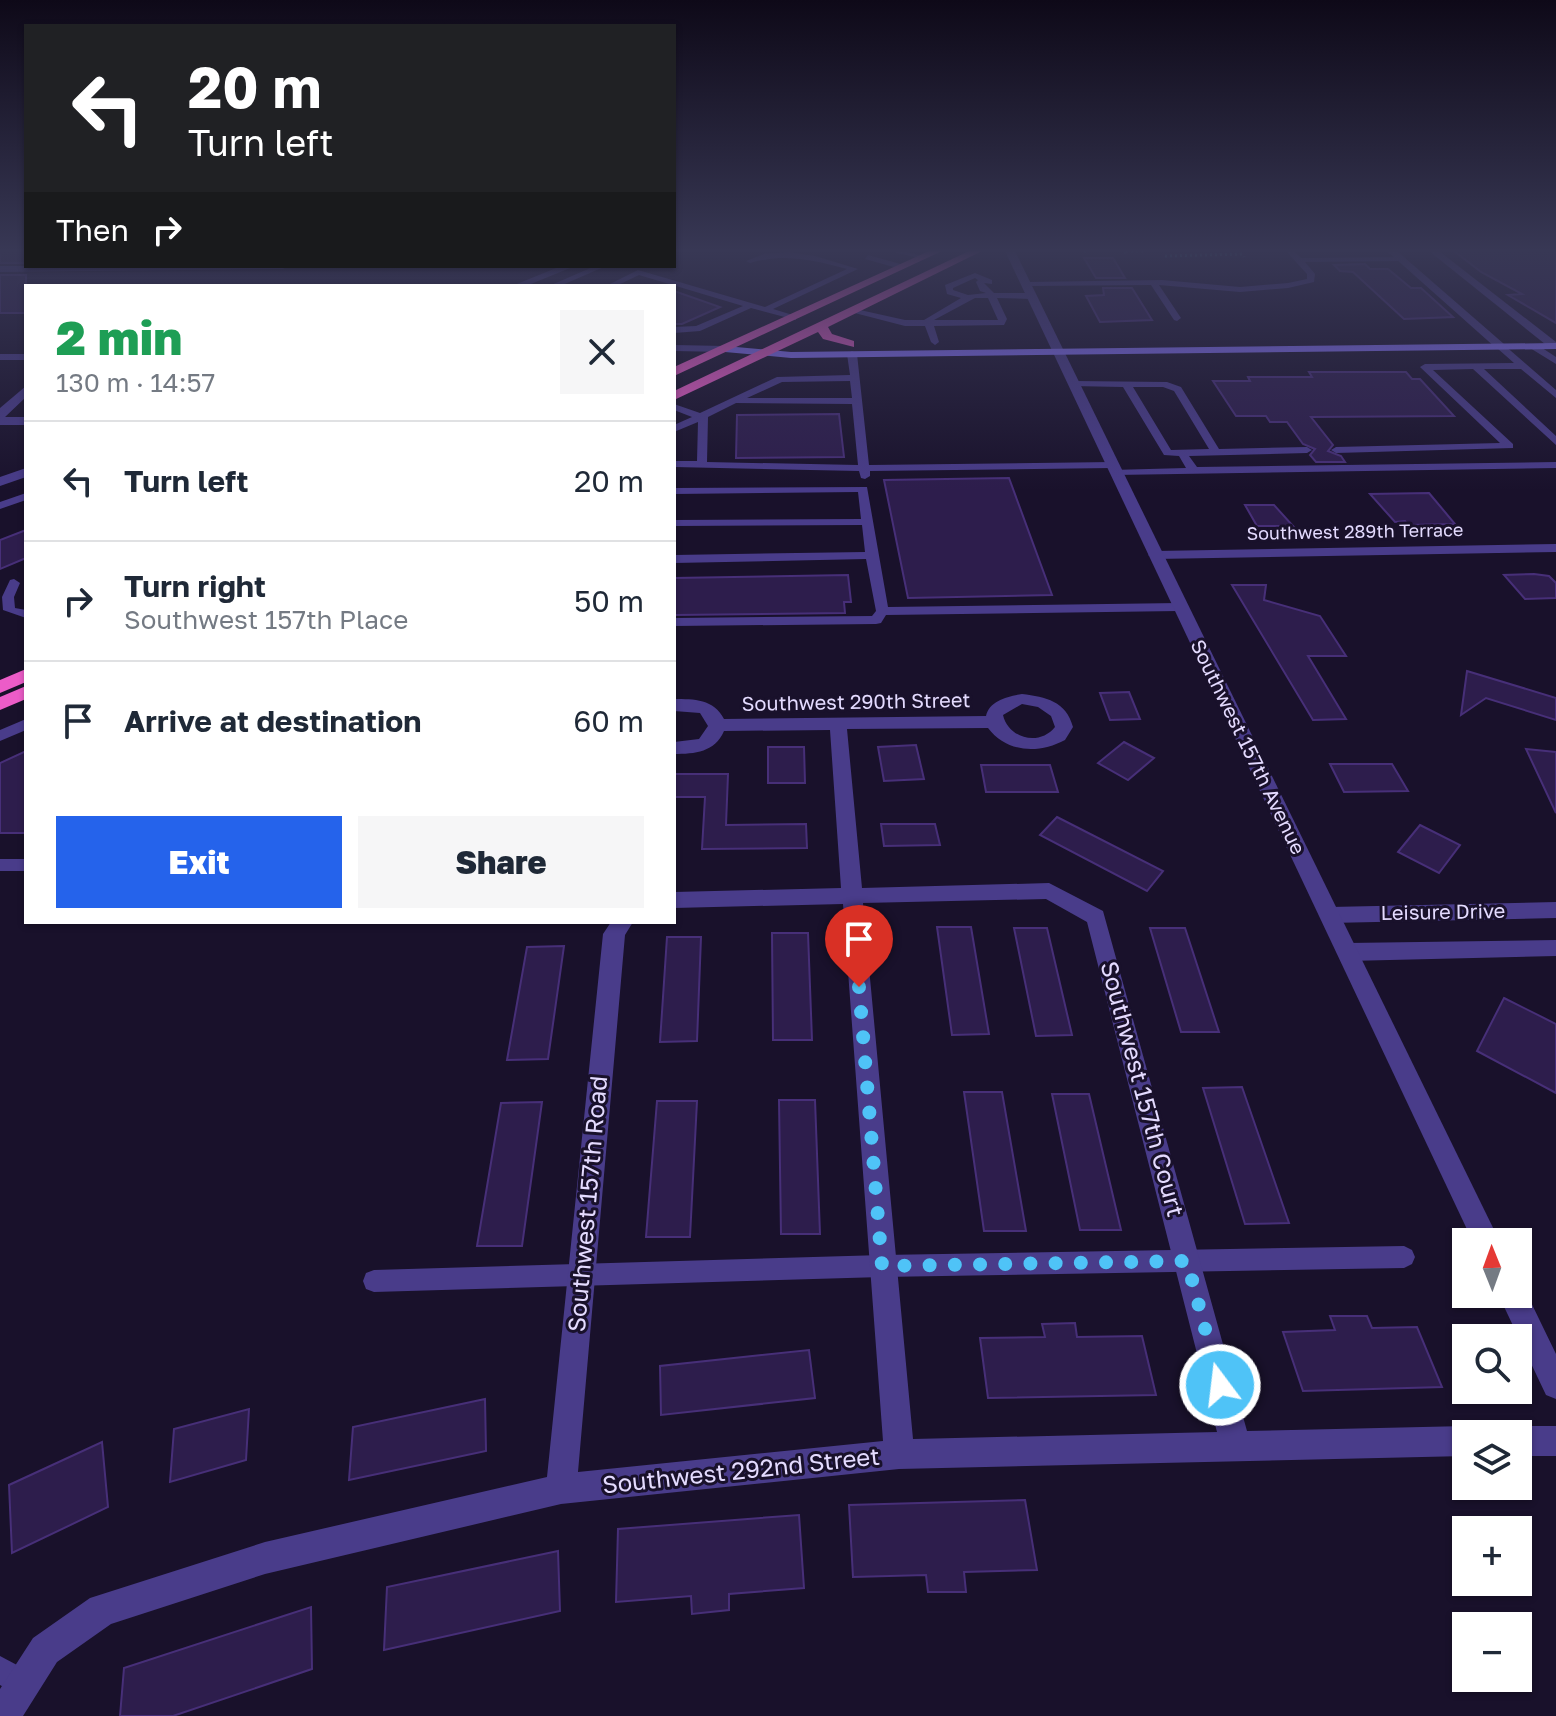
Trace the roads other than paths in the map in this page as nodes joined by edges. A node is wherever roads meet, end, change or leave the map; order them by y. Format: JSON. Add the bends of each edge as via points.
{"nodes":[{"id":1,"x":764,"y":331,"type":"edge"},
{"id":2,"x":811,"y":331,"type":"edge"},
{"id":3,"x":824,"y":331,"type":"edge"},
{"id":4,"x":931,"y":331,"type":"edge"},
{"id":5,"x":1049,"y":331,"type":"edge"},
{"id":6,"x":1484,"y":331,"type":"edge"},
{"id":7,"x":1535,"y":331,"type":"edge"},
{"id":8,"x":1487,"y":334,"type":"junction"},
{"id":9,"x":1539,"y":334,"type":"junction"},
{"id":10,"x":935,"y":342,"type":"junction"},
{"id":11,"x":1555,"y":342,"type":"edge"},
{"id":12,"x":780,"y":346,"type":"junction"},
{"id":13,"x":1056,"y":346,"type":"junction"},
{"id":14,"x":1500,"y":346,"type":"junction"},
{"id":15,"x":1533,"y":346,"type":"junction"},
{"id":16,"x":676,"y":348,"type":"edge"},
{"id":17,"x":725,"y":349,"type":"junction"},
{"id":18,"x":851,"y":349,"type":"junction"},
{"id":19,"x":765,"y":352,"type":"junction"},
{"id":20,"x":0,"y":357,"type":"edge"},
{"id":21,"x":24,"y":357,"type":"edge"},
{"id":22,"x":1556,"y":361,"type":"edge"},
{"id":23,"x":1475,"y":366,"type":"junction"},
{"id":24,"x":1521,"y":366,"type":"junction"},
{"id":25,"x":676,"y":371,"type":"edge"},
{"id":26,"x":855,"y":378,"type":"junction"},
{"id":27,"x":1075,"y":384,"type":"junction"},
{"id":28,"x":1126,"y":384,"type":"junction"},
{"id":29,"x":24,"y":392,"type":"edge"},
{"id":30,"x":676,"y":395,"type":"edge"},
{"id":31,"x":1556,"y":395,"type":"edge"},
{"id":32,"x":733,"y":401,"type":"junction"},
{"id":33,"x":858,"y":401,"type":"junction"},
{"id":34,"x":676,"y":408,"type":"edge"},
{"id":35,"x":702,"y":416,"type":"junction"},
{"id":36,"x":0,"y":418,"type":"edge"},
{"id":37,"x":24,"y":421,"type":"edge"},
{"id":38,"x":676,"y":428,"type":"edge"},
{"id":39,"x":1556,"y":442,"type":"edge"},
{"id":40,"x":1457,"y":447,"type":"junction"},
{"id":41,"x":1307,"y":450,"type":"dead end"},
{"id":42,"x":1336,"y":450,"type":"dead end"},
{"id":43,"x":1216,"y":452,"type":"junction"},
{"id":44,"x":1182,"y":453,"type":"junction"},
{"id":45,"x":676,"y":464,"type":"edge"},
{"id":46,"x":702,"y":465,"type":"junction"},
{"id":47,"x":1556,"y":465,"type":"edge"},
{"id":48,"x":1476,"y":467,"type":"junction"},
{"id":49,"x":867,"y":468,"type":"junction"},
{"id":50,"x":1113,"y":468,"type":"junction"},
{"id":51,"x":1193,"y":470,"type":"junction"},
{"id":52,"x":24,"y":473,"type":"edge"},
{"id":53,"x":0,"y":482,"type":"edge"},
{"id":54,"x":863,"y":489,"type":"junction"},
{"id":55,"x":676,"y":491,"type":"edge"},
{"id":56,"x":24,"y":497,"type":"edge"},
{"id":57,"x":0,"y":506,"type":"edge"},
{"id":58,"x":867,"y":522,"type":"junction"},
{"id":59,"x":676,"y":523,"type":"edge"},
{"id":60,"x":1556,"y":548,"type":"edge"},
{"id":61,"x":871,"y":555,"type":"junction"},
{"id":62,"x":1155,"y":555,"type":"junction"},
{"id":63,"x":676,"y":559,"type":"edge"},
{"id":64,"x":20,"y":580,"type":"edge"},
{"id":65,"x":0,"y":589,"type":"edge"},
{"id":66,"x":1179,"y":607,"type":"junction"},
{"id":67,"x":882,"y":611,"type":"junction"},
{"id":68,"x":24,"y":614,"type":"edge"},
{"id":69,"x":24,"y":614,"type":"edge"},
{"id":70,"x":0,"y":616,"type":"edge"},
{"id":71,"x":676,"y":622,"type":"edge"},
{"id":72,"x":24,"y":662,"type":"edge"},
{"id":73,"x":0,"y":673,"type":"edge"},
{"id":74,"x":24,"y":676,"type":"edge"},
{"id":75,"x":0,"y":687,"type":"edge"},
{"id":76,"x":24,"y":693,"type":"edge"},
{"id":77,"x":0,"y":704,"type":"edge"},
{"id":78,"x":676,"y":705,"type":"edge"},
{"id":79,"x":994,"y":722,"type":"dead end"},
{"id":80,"x":838,"y":724,"type":"junction"},
{"id":81,"x":24,"y":725,"type":"edge"},
{"id":82,"x":718,"y":725,"type":"junction"},
{"id":83,"x":0,"y":736,"type":"edge"},
{"id":84,"x":676,"y":748,"type":"edge"},
{"id":85,"x":0,"y":865,"type":"edge"},
{"id":86,"x":24,"y":865,"type":"edge"},
{"id":87,"x":851,"y":894,"type":"junction"},
{"id":88,"x":676,"y":900,"type":"edge"},
{"id":89,"x":1556,"y":910,"type":"edge"},
{"id":90,"x":1330,"y":915,"type":"junction"},
{"id":91,"x":621,"y":924,"type":"edge"},
{"id":92,"x":1556,"y":948,"type":"edge"},
{"id":93,"x":1348,"y":952,"type":"junction"},
{"id":94,"x":1480,"y":1228,"type":"edge"},
{"id":95,"x":1404,"y":1257,"type":"dead end"},
{"id":96,"x":1187,"y":1261,"type":"junction"},
{"id":97,"x":882,"y":1266,"type":"junction"},
{"id":98,"x":582,"y":1273,"type":"junction"},
{"id":99,"x":374,"y":1281,"type":"dead end"},
{"id":100,"x":1519,"y":1308,"type":"edge"},
{"id":101,"x":1556,"y":1385,"type":"edge"},
{"id":102,"x":1452,"y":1441,"type":"edge"},
{"id":103,"x":1532,"y":1441,"type":"edge"},
{"id":104,"x":1556,"y":1441,"type":"edge"},
{"id":105,"x":1236,"y":1446,"type":"junction"},
{"id":106,"x":899,"y":1454,"type":"junction"},
{"id":107,"x":561,"y":1489,"type":"junction"},
{"id":108,"x":11,"y":1677,"type":"edge"},
{"id":109,"x":3,"y":1716,"type":"edge"}],
"edges":[{"from":1,"to":17,"type":"highway"},
{"from":2,"to":12,"type":"highway"},
{"from":3,"to":18,"type":"highway"},
{"from":4,"to":10,"type":"lane"},
{"from":5,"to":13,"type":"street","name":"Southwest 157th Avenue"},
{"from":6,"to":8,"type":"street"},
{"from":7,"to":9,"type":"street"},
{"from":8,"to":9,"type":"main road"},
{"from":8,"to":13,"type":"main road"},
{"from":8,"to":14,"type":"street"},
{"from":9,"to":11,"type":"main road"},
{"from":10,"to":13,"type":"main road"},
{"from":10,"to":18,"type":"main road"},
{"from":11,"to":15,"type":"main road"},
{"from":12,"to":17,"type":"main road"},
{"from":12,"to":18,"type":"main road"},
{"from":12,"to":19,"type":"highway"},
{"from":13,"to":14,"type":"main road"},
{"from":13,"to":18,"type":"main road"},
{"from":13,"to":27,"type":"street","name":"Southwest 157th Avenue"},
{"from":14,"to":15,"type":"main road"},
{"from":14,"to":24,"type":"lane"},
{"from":15,"to":22,"type":"lane"},
{"from":16,"to":17,"type":"street"},
{"from":17,"to":19,"type":"main road"},
{"from":17,"to":25,"type":"highway"},
{"from":18,"to":19,"type":"main road"},
{"from":18,"to":26,"type":"lane"},
{"from":19,"to":30,"type":"highway"},
{"from":20,"to":21,"type":"street"},
{"from":23,"to":24,"type":"lane"},
{"from":23,"to":39,"type":"lane"},
{"from":23,"to":40,"type":"lane","via":[[1425,367],[1509,446]]},
{"from":24,"to":31,"type":"lane"},
{"from":26,"to":32,"type":"lane","via":[[780,379]]},
{"from":26,"to":33,"type":"lane"},
{"from":27,"to":28,"type":"lane"},
{"from":27,"to":50,"type":"street","name":"Southwest 157th Avenue"},
{"from":28,"to":43,"type":"lane","via":[[1178,389]]},
{"from":28,"to":44,"type":"lane","via":[[1168,453]]},
{"from":29,"to":36,"type":"street"},
{"from":32,"to":33,"type":"lane"},
{"from":32,"to":35,"type":"lane"},
{"from":33,"to":49,"type":"lane"},
{"from":34,"to":35,"type":"lane"},
{"from":35,"to":38,"type":"lane"},
{"from":35,"to":46,"type":"lane"},
{"from":36,"to":37,"type":"street"},
{"from":40,"to":42,"type":"lane"},
{"from":40,"to":48,"type":"lane"},
{"from":41,"to":43,"type":"lane"},
{"from":43,"to":44,"type":"lane"},
{"from":44,"to":51,"type":"lane"},
{"from":45,"to":46,"type":"lane"},
{"from":46,"to":49,"type":"lane"},
{"from":47,"to":48,"type":"lane"},
{"from":48,"to":51,"type":"lane"},
{"from":49,"to":50,"type":"lane"},
{"from":49,"to":54,"type":"lane"},
{"from":50,"to":51,"type":"lane"},
{"from":50,"to":62,"type":"street","name":"Southwest 157th Avenue"},
{"from":52,"to":53,"type":"street"},
{"from":54,"to":55,"type":"lane"},
{"from":54,"to":58,"type":"lane"},
{"from":56,"to":57,"type":"lane"},
{"from":58,"to":59,"type":"lane"},
{"from":58,"to":61,"type":"lane"},
{"from":60,"to":62,"type":"street","name":"Southwest 289th Terrace"},
{"from":61,"to":63,"type":"lane"},
{"from":61,"to":67,"type":"lane"},
{"from":62,"to":66,"type":"street","name":"Southwest 157th Avenue"},
{"from":64,"to":65,"type":"lane"},
{"from":64,"to":68,"type":"lane","via":[[8,597],[9,610]]},
{"from":66,"to":67,"type":"lane"},
{"from":66,"to":90,"type":"street","name":"Southwest 157th Avenue"},
{"from":67,"to":71,"type":"lane","via":[[876,620]]},
{"from":69,"to":70,"type":"lane"},
{"from":72,"to":73,"type":"highway"},
{"from":74,"to":75,"type":"highway"},
{"from":76,"to":77,"type":"highway"},
{"from":78,"to":82,"type":"street","name":"Southwest 290th Street","via":[[709,710]]},
{"from":79,"to":80,"type":"street","name":"Southwest 290th Street"},
{"from":80,"to":82,"type":"street","name":"Southwest 290th Street"},
{"from":80,"to":87,"type":"street"},
{"from":81,"to":83,"type":"lane"},
{"from":82,"to":84,"type":"street","name":"Southwest 290th Street","via":[[707,742]]},
{"from":85,"to":86,"type":"lane"},
{"from":87,"to":88,"type":"street"},
{"from":87,"to":96,"type":"street","name":"Southwest 157th Court","via":[[1049,891],[1096,917]]},
{"from":87,"to":97,"type":"street"},
{"from":89,"to":90,"type":"street","name":"Leisure Drive"},
{"from":90,"to":93,"type":"street","name":"Southwest 157th Avenue"},
{"from":91,"to":98,"type":"street","name":"Southwest 157th Road","via":[[614,934]]},
{"from":92,"to":93,"type":"street","name":"Leisure Drive"},
{"from":93,"to":94,"type":"street","name":"Southwest 157th Avenue"},
{"from":95,"to":96,"type":"lane"},
{"from":96,"to":97,"type":"lane"},
{"from":96,"to":105,"type":"street","name":"Southwest 157th Court"},
{"from":97,"to":98,"type":"lane"},
{"from":97,"to":106,"type":"street"},
{"from":98,"to":99,"type":"lane"},
{"from":98,"to":107,"type":"street","name":"Southwest 157th Road"},
{"from":100,"to":101,"type":"street"},
{"from":102,"to":105,"type":"street","name":"Southwest 292nd Street"},
{"from":103,"to":104,"type":"street"},
{"from":105,"to":106,"type":"street","name":"Southwest 292nd Street"},
{"from":106,"to":107,"type":"street","name":"Southwest 292nd Street"},
{"from":107,"to":108,"type":"street","name":"Southwest 292nd Street","via":[[250,1563],[102,1610]]},
{"from":108,"to":109,"type":"street"}]}
